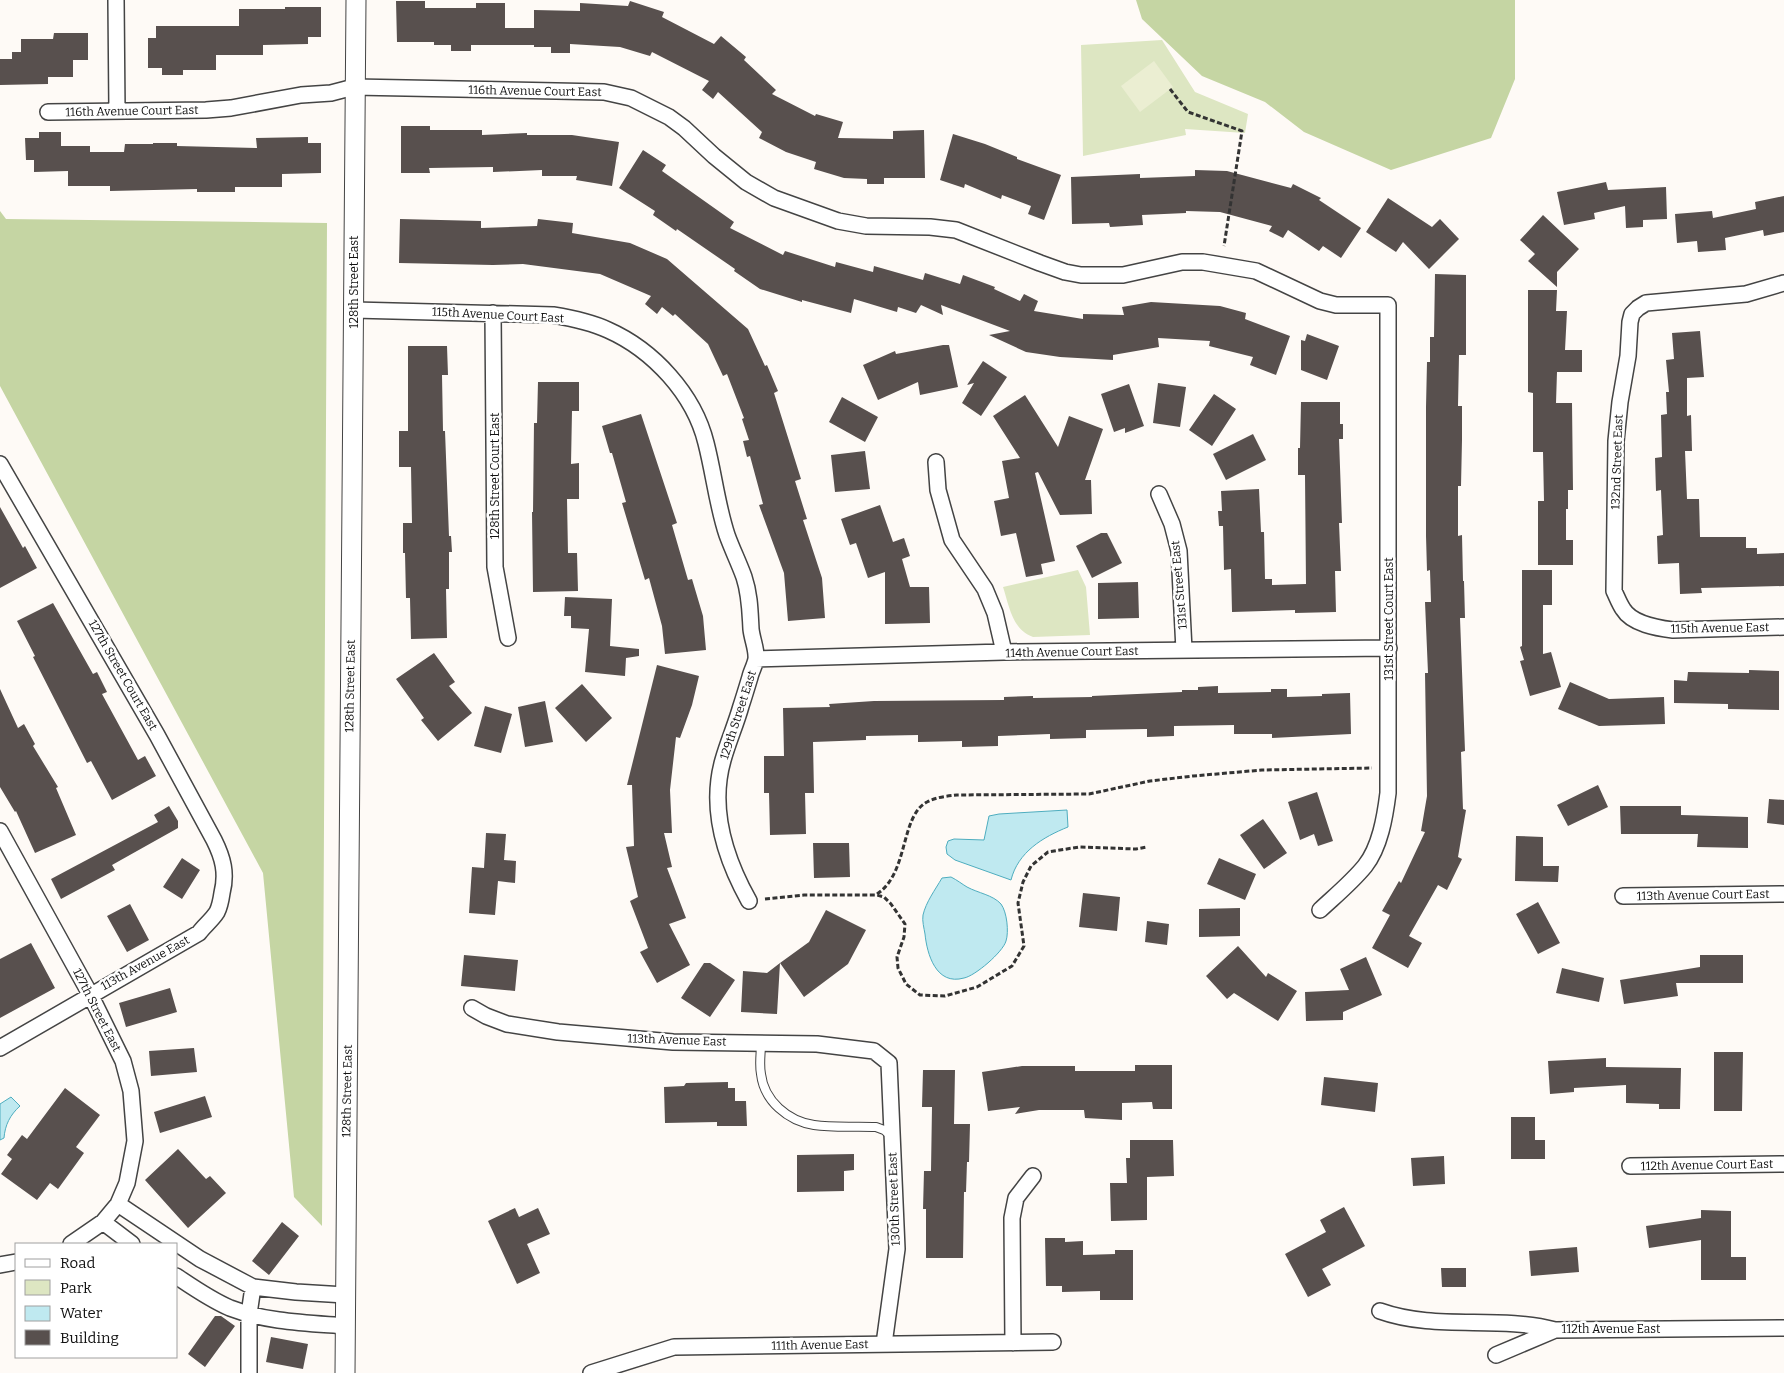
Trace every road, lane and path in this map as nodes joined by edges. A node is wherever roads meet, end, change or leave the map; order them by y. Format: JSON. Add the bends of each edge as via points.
{"nodes":[{"id":1,"x":116,"y":0,"type":"edge"},
{"id":2,"x":356,"y":0,"type":"edge"},
{"id":3,"x":354,"y":88,"type":"junction"},
{"id":4,"x":1170,"y":89,"type":"dead end"},
{"id":5,"x":117,"y":111,"type":"junction"},
{"id":6,"x":48,"y":112,"type":"dead end"},
{"id":7,"x":1224,"y":246,"type":"dead end"},
{"id":8,"x":1784,"y":283,"type":"edge"},
{"id":9,"x":1388,"y":305,"type":"joint"},
{"id":10,"x":354,"y":310,"type":"junction"},
{"id":11,"x":494,"y":313,"type":"junction"},
{"id":12,"x":659,"y":365,"type":"joint"},
{"id":13,"x":936,"y":462,"type":"dead end"},
{"id":14,"x":0,"y":464,"type":"edge"},
{"id":15,"x":1159,"y":494,"type":"dead end"},
{"id":16,"x":1628,"y":615,"type":"joint"},
{"id":17,"x":1784,"y":627,"type":"edge"},
{"id":18,"x":508,"y":638,"type":"dead end"},
{"id":19,"x":1389,"y":648,"type":"junction"},
{"id":20,"x":1184,"y":650,"type":"junction"},
{"id":21,"x":1004,"y":652,"type":"junction"},
{"id":22,"x":756,"y":659,"type":"junction"},
{"id":23,"x":1388,"y":768,"type":"junction"},
{"id":24,"x":0,"y":831,"type":"edge"},
{"id":25,"x":1147,"y":847,"type":"dead end"},
{"id":26,"x":4,"y":849,"type":"edge"},
{"id":27,"x":222,"y":894,"type":"joint"},
{"id":28,"x":877,"y":894,"type":"junction"},
{"id":29,"x":1784,"y":894,"type":"edge"},
{"id":30,"x":1623,"y":896,"type":"dead end"},
{"id":31,"x":749,"y":901,"type":"joint"},
{"id":32,"x":1320,"y":910,"type":"dead end"},
{"id":33,"x":90,"y":994,"type":"junction"},
{"id":34,"x":472,"y":1008,"type":"dead end"},
{"id":35,"x":761,"y":1043,"type":"junction"},
{"id":36,"x":0,"y":1048,"type":"edge"},
{"id":37,"x":883,"y":1057,"type":"joint"},
{"id":38,"x":892,"y":1138,"type":"junction"},
{"id":39,"x":1784,"y":1164,"type":"edge"},
{"id":40,"x":1630,"y":1166,"type":"dead end"},
{"id":41,"x":1033,"y":1176,"type":"dead end"},
{"id":42,"x":118,"y":1204,"type":"junction"},
{"id":43,"x":103,"y":1222,"type":"junction"},
{"id":44,"x":72,"y":1243,"type":"edge"},
{"id":45,"x":131,"y":1243,"type":"edge"},
{"id":46,"x":176,"y":1243,"type":"edge"},
{"id":47,"x":178,"y":1244,"type":"edge"},
{"id":48,"x":15,"y":1262,"type":"edge"},
{"id":49,"x":0,"y":1265,"type":"edge"},
{"id":50,"x":178,"y":1277,"type":"edge"},
{"id":51,"x":253,"y":1287,"type":"junction"},
{"id":52,"x":345,"y":1295,"type":"junction"},
{"id":53,"x":1380,"y":1311,"type":"dead end"},
{"id":54,"x":249,"y":1314,"type":"junction"},
{"id":55,"x":345,"y":1326,"type":"junction"},
{"id":56,"x":1784,"y":1328,"type":"edge"},
{"id":57,"x":1555,"y":1330,"type":"junction"},
{"id":58,"x":1054,"y":1342,"type":"dead end"},
{"id":59,"x":1013,"y":1343,"type":"junction"},
{"id":60,"x":884,"y":1344,"type":"junction"},
{"id":61,"x":1496,"y":1355,"type":"dead end"},
{"id":62,"x":248,"y":1373,"type":"edge"},
{"id":63,"x":345,"y":1373,"type":"edge"},
{"id":64,"x":591,"y":1373,"type":"edge"}],
"edges":[{"from":1,"to":5,"type":"street"},
{"from":2,"to":3,"type":"street","name":"128th Street East"},
{"from":3,"to":5,"type":"street","name":"116th Avenue Court East","via":[[231,108]]},
{"from":3,"to":9,"type":"street","name":"116th Avenue Court East","via":[[604,92],[631,98],[669,117],[746,182],[774,198],[838,221],[866,226],[956,230],[1040,263],[1081,275],[1122,275],[1182,262],[1203,262],[1256,271],[1320,301]]},
{"from":3,"to":10,"type":"street","name":"128th Street East"},
{"from":4,"to":7,"type":"path","via":[[1188,112],[1242,131]]},
{"from":5,"to":6,"type":"street","name":"116th Avenue Court East"},
{"from":8,"to":16,"type":"street","name":"132nd Street East","via":[[1746,294],[1646,303],[1632,314],[1616,441],[1614,591]]},
{"from":9,"to":19,"type":"street","name":"131st Street Court East"},
{"from":10,"to":11,"type":"street","name":"115th Avenue Court East"},
{"from":10,"to":52,"type":"street","name":"128th Street East"},
{"from":11,"to":12,"type":"street","name":"115th Avenue Court East","via":[[553,315],[589,324],[624,339]]},
{"from":11,"to":18,"type":"street","name":"128th Street Court East","via":[[495,567]]},
{"from":12,"to":22,"type":"street","name":"129th Street East","via":[[693,407],[706,441],[719,507],[745,579]]},
{"from":13,"to":21,"type":"street","via":[[938,490],[952,540],[985,589],[995,613]]},
{"from":14,"to":27,"type":"street","name":"127th Street Court East","via":[[214,840],[225,869]]},
{"from":15,"to":20,"type":"street","name":"131st Street East","via":[[1179,551]]},
{"from":16,"to":17,"type":"street","name":"115th Avenue East","via":[[1673,630]]},
{"from":19,"to":20,"type":"street","name":"114th Avenue Court East"},
{"from":19,"to":23,"type":"street","name":"131st Street Court East"},
{"from":20,"to":21,"type":"street","name":"114th Avenue Court East"},
{"from":21,"to":22,"type":"street","name":"114th Avenue Court East"},
{"from":22,"to":31,"type":"street","name":"129th Street East","via":[[723,759],[718,796],[718,816],[725,846]]},
{"from":23,"to":28,"type":"path","via":[[1242,772],[1150,781],[1089,794],[942,797],[926,802],[916,811],[900,864],[892,880]]},
{"from":23,"to":32,"type":"street","name":"131st Street Court East","via":[[1385,814],[1373,851],[1365,866]]},
{"from":24,"to":26,"type":"street","name":"127th Street East"},
{"from":25,"to":28,"type":"path","via":[[1079,847],[1048,852],[1031,866],[1023,882],[1018,903],[1024,946],[1012,966],[976,987],[945,996],[920,995],[906,984],[898,968],[897,957],[905,924],[884,897]]},
{"from":26,"to":33,"type":"street","name":"127th Street East"},
{"from":27,"to":33,"type":"street","name":"113th Avenue East","via":[[216,913],[198,933]]},
{"from":28,"to":31,"type":"path","via":[[804,895]]},
{"from":29,"to":30,"type":"street","name":"113th Avenue Court East"},
{"from":33,"to":36,"type":"street","name":"113th Avenue East"},
{"from":33,"to":42,"type":"street","name":"127th Street East","via":[[123,1062],[131,1091],[135,1141],[127,1183]]},
{"from":34,"to":35,"type":"street","name":"113th Avenue East","via":[[507,1024],[558,1032],[673,1042]]},
{"from":35,"to":37,"type":"street","name":"113th Avenue East","via":[[817,1044],[874,1051]]},
{"from":35,"to":38,"type":"lane","via":[[761,1075],[765,1090],[783,1112],[813,1125],[876,1126]]},
{"from":37,"to":38,"type":"street","name":"130th Street East","via":[[889,1062]]},
{"from":38,"to":60,"type":"street","name":"130th Street East","via":[[896,1248]]},
{"from":39,"to":40,"type":"street","name":"112th Avenue Court East"},
{"from":41,"to":59,"type":"street","via":[[1016,1198],[1012,1218]]},
{"from":42,"to":43,"type":"street"},
{"from":42,"to":46,"type":"street"},
{"from":43,"to":44,"type":"street"},
{"from":43,"to":45,"type":"street"},
{"from":47,"to":51,"type":"street"},
{"from":48,"to":49,"type":"street"},
{"from":50,"to":54,"type":"street","via":[[206,1296]]},
{"from":51,"to":52,"type":"street"},
{"from":51,"to":54,"type":"street"},
{"from":52,"to":55,"type":"street","name":"128th Street East"},
{"from":53,"to":57,"type":"street","name":"112th Avenue East","via":[[1398,1318],[1421,1321],[1522,1323]]},
{"from":54,"to":55,"type":"street"},
{"from":54,"to":62,"type":"street"},
{"from":55,"to":63,"type":"street","name":"128th Street East"},
{"from":56,"to":57,"type":"street","name":"112th Avenue East"},
{"from":57,"to":61,"type":"street"},
{"from":58,"to":59,"type":"street","name":"111th Avenue East"},
{"from":59,"to":60,"type":"street","name":"111th Avenue East"},
{"from":60,"to":64,"type":"street","name":"111th Avenue East","via":[[674,1347]]}]}
